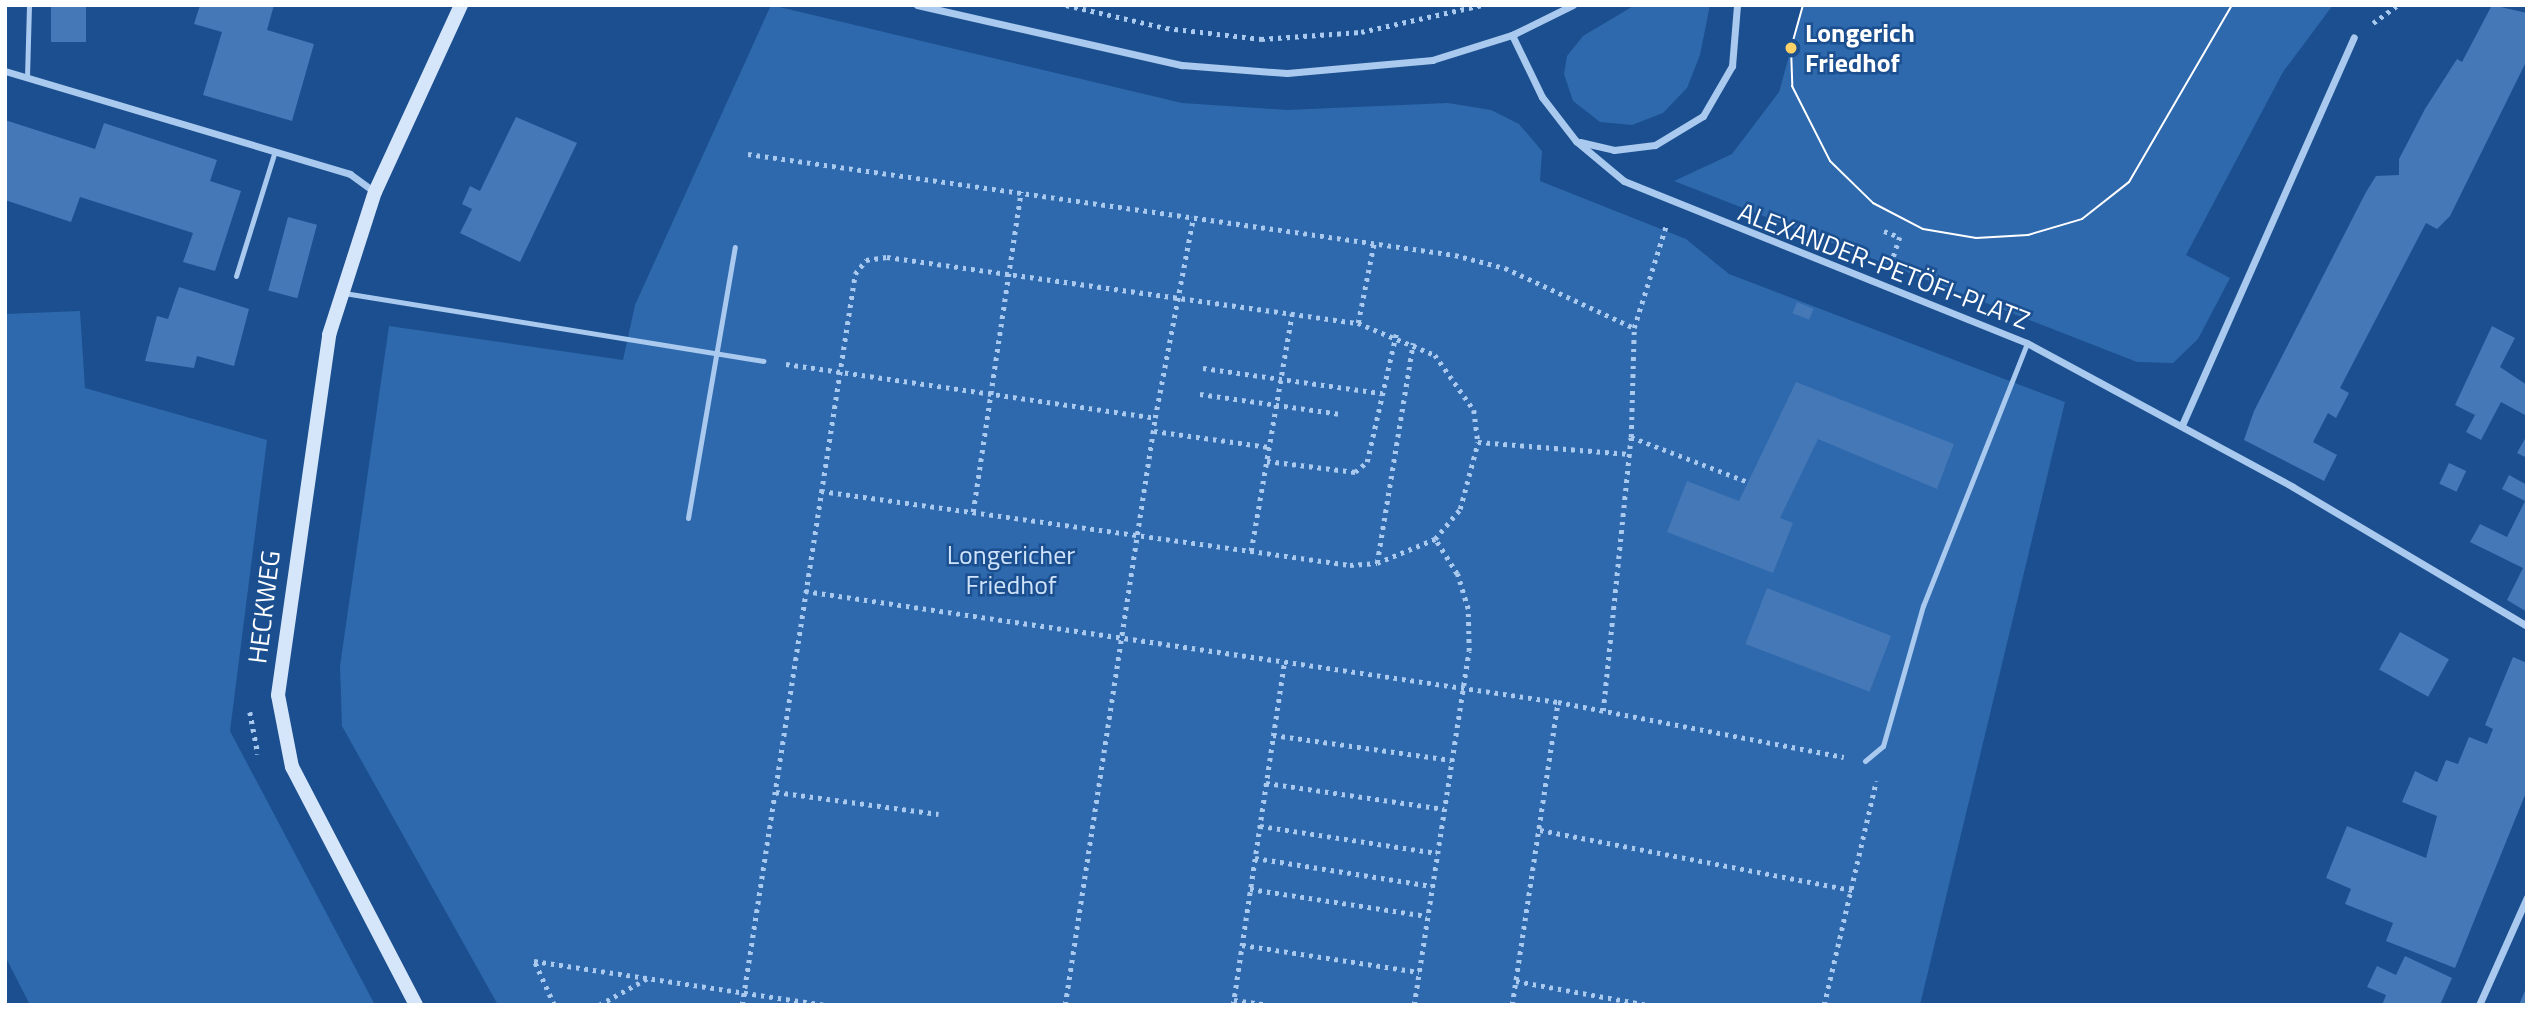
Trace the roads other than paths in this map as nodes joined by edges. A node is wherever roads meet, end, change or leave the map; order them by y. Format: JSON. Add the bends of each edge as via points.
{"nodes":[{"id":1,"x":29,"y":5,"type":"edge"},
{"id":2,"x":461,"y":5,"type":"edge"},
{"id":3,"x":917,"y":5,"type":"edge"},
{"id":4,"x":1573,"y":5,"type":"edge"},
{"id":5,"x":1737,"y":5,"type":"edge"},
{"id":6,"x":1512,"y":35,"type":"junction"},
{"id":7,"x":2354,"y":37,"type":"road end"},
{"id":8,"x":5,"y":71,"type":"edge"},
{"id":9,"x":27,"y":78,"type":"junction"},
{"id":10,"x":1576,"y":141,"type":"junction"},
{"id":11,"x":275,"y":151,"type":"junction"},
{"id":12,"x":374,"y":192,"type":"junction"},
{"id":13,"x":735,"y":247,"type":"dead end"},
{"id":14,"x":236,"y":276,"type":"dead end"},
{"id":15,"x":341,"y":292,"type":"junction"},
{"id":16,"x":2027,"y":344,"type":"junction"},
{"id":17,"x":716,"y":354,"type":"junction"},
{"id":18,"x":764,"y":361,"type":"road end"},
{"id":19,"x":2182,"y":425,"type":"junction"},
{"id":20,"x":688,"y":518,"type":"dead end"},
{"id":21,"x":2527,"y":626,"type":"edge"},
{"id":22,"x":1865,"y":761,"type":"road end"},
{"id":23,"x":2527,"y":897,"type":"edge"},
{"id":24,"x":416,"y":1005,"type":"edge"},
{"id":25,"x":2479,"y":1005,"type":"edge"}],
"edges":[{"from":1,"to":9,"type":"lane"},
{"from":2,"to":12,"type":"street","name":"HECKWEG"},
{"from":3,"to":6,"type":"street","via":[[1182,65],[1287,73],[1401,67]]},
{"from":4,"to":6,"type":"street"},
{"from":5,"to":10,"type":"street","via":[[1732,66],[1703,116],[1655,145],[1614,150]]},
{"from":6,"to":10,"type":"street","name":"ALEXANDER-PETÖFI-PLATZ","via":[[1542,97]]},
{"from":7,"to":19,"type":"street"},
{"from":8,"to":9,"type":"street"},
{"from":9,"to":11,"type":"street"},
{"from":10,"to":16,"type":"street","name":"ALEXANDER-PETÖFI-PLATZ","via":[[1624,181],[1672,205]]},
{"from":11,"to":12,"type":"street","via":[[350,174]]},
{"from":11,"to":14,"type":"lane"},
{"from":12,"to":15,"type":"street","name":"HECKWEG"},
{"from":13,"to":17,"type":"lane"},
{"from":15,"to":17,"type":"lane"},
{"from":15,"to":24,"type":"street","name":"HECKWEG","via":[[316,402],[278,695],[292,766]]},
{"from":16,"to":19,"type":"street","name":"ALEXANDER-PETÖFI-PLATZ"},
{"from":16,"to":22,"type":"lane","via":[[1923,606],[1883,746]]},
{"from":17,"to":18,"type":"lane"},
{"from":17,"to":20,"type":"lane"},
{"from":19,"to":21,"type":"street","name":"ALEXANDER-PETÖFI-PLATZ"},
{"from":23,"to":25,"type":"street"}]}
